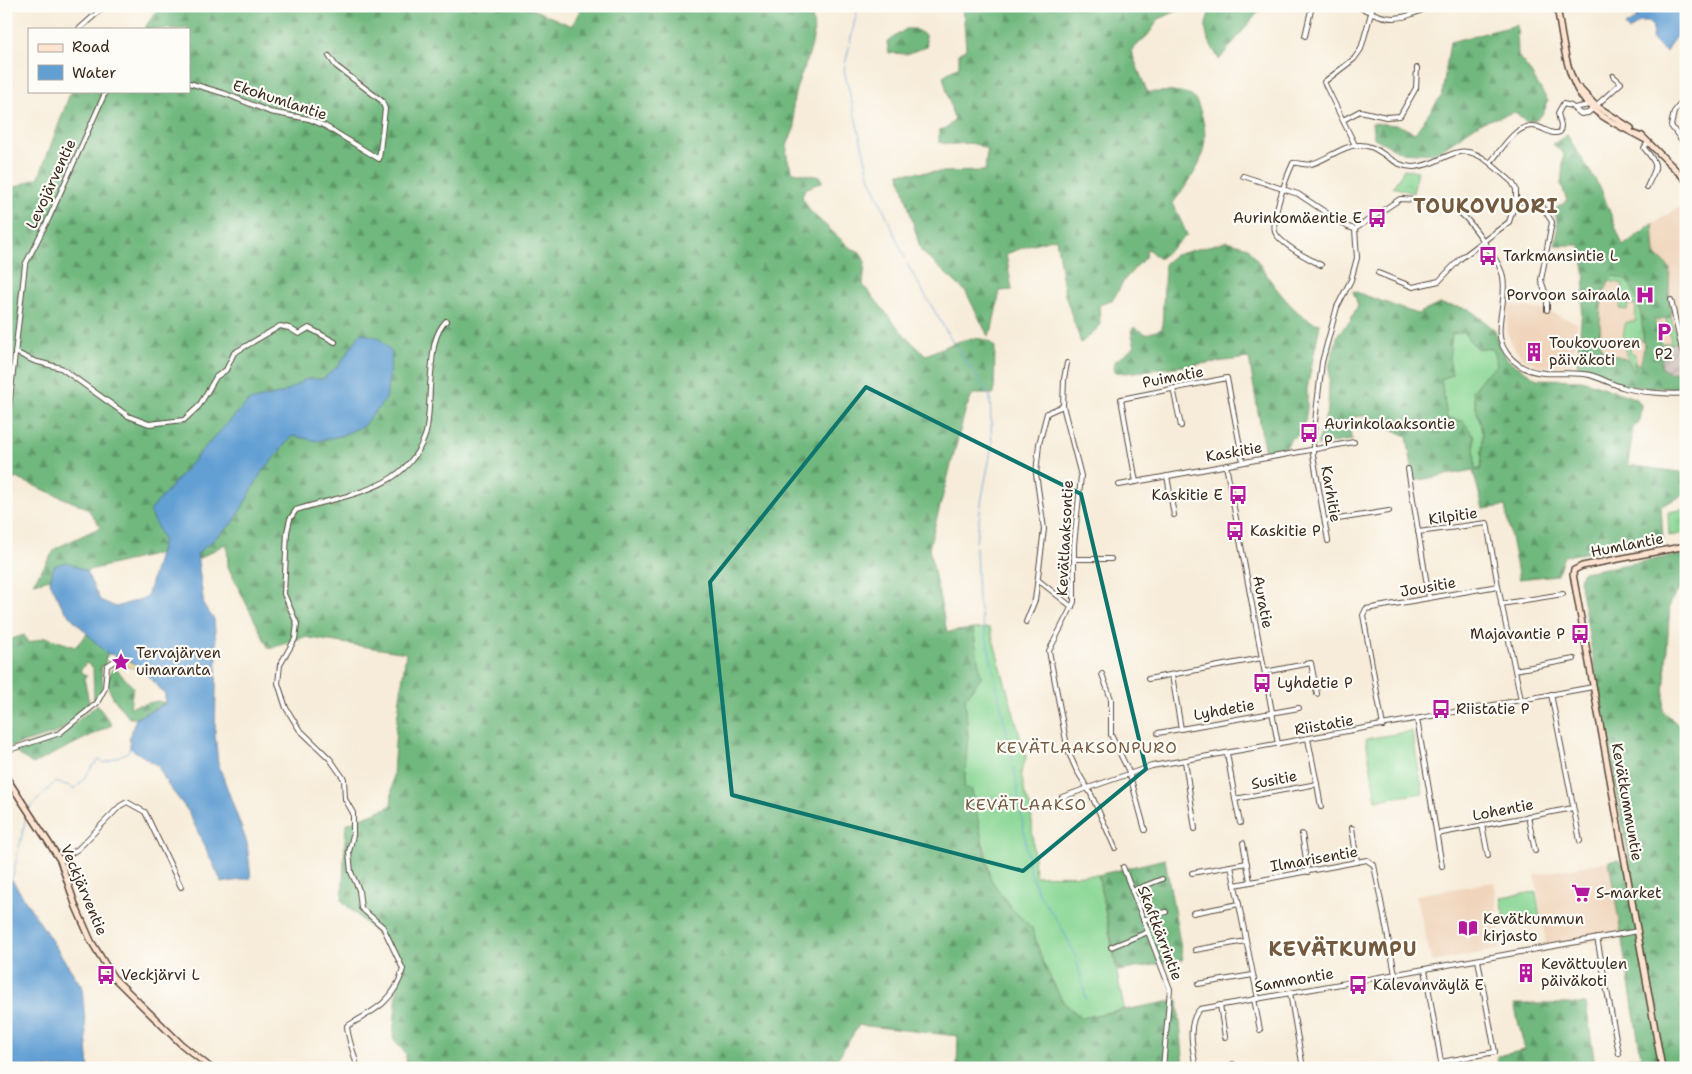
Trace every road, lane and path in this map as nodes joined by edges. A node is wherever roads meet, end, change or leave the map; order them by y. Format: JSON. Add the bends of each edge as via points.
{"nodes":[{"id":1,"x":105,"y":6,"type":"edge"},
{"id":2,"x":1312,"y":6,"type":"edge"},
{"id":3,"x":1358,"y":6,"type":"edge"},
{"id":4,"x":1373,"y":6,"type":"edge"},
{"id":5,"x":1432,"y":6,"type":"edge"},
{"id":6,"x":1556,"y":6,"type":"edge"},
{"id":7,"x":1372,"y":14,"type":"junction"},
{"id":8,"x":80,"y":28,"type":"edge"},
{"id":9,"x":1305,"y":36,"type":"dead end"},
{"id":10,"x":329,"y":56,"type":"dead end"},
{"id":11,"x":1417,"y":68,"type":"dead end"},
{"id":12,"x":1614,"y":76,"type":"dead end"},
{"id":13,"x":1575,"y":82,"type":"junction"},
{"id":14,"x":190,"y":83,"type":"edge"},
{"id":15,"x":106,"y":92,"type":"edge"},
{"id":16,"x":1686,"y":97,"type":"edge"},
{"id":17,"x":1588,"y":105,"type":"junction"},
{"id":18,"x":1594,"y":107,"type":"junction"},
{"id":19,"x":1574,"y":108,"type":"junction"},
{"id":20,"x":1344,"y":120,"type":"junction"},
{"id":21,"x":1646,"y":140,"type":"junction"},
{"id":22,"x":1355,"y":145,"type":"junction"},
{"id":23,"x":1686,"y":146,"type":"edge"},
{"id":24,"x":1490,"y":163,"type":"junction"},
{"id":25,"x":1243,"y":176,"type":"dead end"},
{"id":26,"x":1686,"y":180,"type":"edge"},
{"id":27,"x":1647,"y":187,"type":"dead end"},
{"id":28,"x":1284,"y":188,"type":"junction"},
{"id":29,"x":1516,"y":200,"type":"junction"},
{"id":30,"x":1355,"y":229,"type":"junction"},
{"id":31,"x":1483,"y":242,"type":"junction"},
{"id":32,"x":1321,"y":265,"type":"dead end"},
{"id":33,"x":1378,"y":273,"type":"dead end"},
{"id":34,"x":1671,"y":300,"type":"dead end"},
{"id":35,"x":1547,"y":310,"type":"dead end"},
{"id":36,"x":446,"y":321,"type":"dead end"},
{"id":37,"x":336,"y":342,"type":"dead end"},
{"id":38,"x":15,"y":352,"type":"junction"},
{"id":39,"x":1067,"y":363,"type":"dead end"},
{"id":40,"x":1686,"y":368,"type":"edge"},
{"id":41,"x":1173,"y":388,"type":"junction"},
{"id":42,"x":1686,"y":393,"type":"edge"},
{"id":43,"x":1063,"y":406,"type":"junction"},
{"id":44,"x":1181,"y":426,"type":"dead end"},
{"id":45,"x":6,"y":435,"type":"edge"},
{"id":46,"x":1354,"y":442,"type":"dead end"},
{"id":47,"x":1312,"y":450,"type":"junction"},
{"id":48,"x":1243,"y":462,"type":"junction"},
{"id":49,"x":1226,"y":465,"type":"junction"},
{"id":50,"x":1408,"y":469,"type":"dead end"},
{"id":51,"x":1167,"y":476,"type":"junction"},
{"id":52,"x":1136,"y":482,"type":"junction"},
{"id":53,"x":1119,"y":485,"type":"dead end"},
{"id":54,"x":1389,"y":511,"type":"dead end"},
{"id":55,"x":1174,"y":515,"type":"dead end"},
{"id":56,"x":1325,"y":521,"type":"junction"},
{"id":57,"x":1418,"y":532,"type":"junction"},
{"id":58,"x":1328,"y":542,"type":"dead end"},
{"id":59,"x":1686,"y":546,"type":"edge"},
{"id":60,"x":1074,"y":559,"type":"junction"},
{"id":61,"x":1111,"y":559,"type":"dead end"},
{"id":62,"x":1574,"y":570,"type":"joint"},
{"id":63,"x":1038,"y":580,"type":"junction"},
{"id":64,"x":1498,"y":586,"type":"junction"},
{"id":65,"x":1563,"y":594,"type":"dead end"},
{"id":66,"x":1429,"y":598,"type":"junction"},
{"id":67,"x":1501,"y":604,"type":"junction"},
{"id":68,"x":1072,"y":607,"type":"junction"},
{"id":69,"x":1026,"y":622,"type":"dead end"},
{"id":70,"x":1262,"y":658,"type":"junction"},
{"id":71,"x":117,"y":659,"type":"dead end"},
{"id":72,"x":1574,"y":659,"type":"dead end"},
{"id":73,"x":1515,"y":670,"type":"junction"},
{"id":74,"x":1265,"y":672,"type":"junction"},
{"id":75,"x":1102,"y":674,"type":"dead end"},
{"id":76,"x":1172,"y":675,"type":"junction"},
{"id":77,"x":1148,"y":679,"type":"dead end"},
{"id":78,"x":1592,"y":687,"type":"junction"},
{"id":79,"x":1318,"y":694,"type":"dead end"},
{"id":80,"x":1551,"y":694,"type":"junction"},
{"id":81,"x":1521,"y":700,"type":"junction"},
{"id":82,"x":1300,"y":708,"type":"dead end"},
{"id":83,"x":1272,"y":713,"type":"junction"},
{"id":84,"x":1417,"y":719,"type":"junction"},
{"id":85,"x":1383,"y":726,"type":"junction"},
{"id":86,"x":1181,"y":729,"type":"junction"},
{"id":87,"x":1158,"y":733,"type":"dead end"},
{"id":88,"x":1308,"y":739,"type":"junction"},
{"id":89,"x":1278,"y":744,"type":"junction"},
{"id":90,"x":6,"y":750,"type":"edge"},
{"id":91,"x":1227,"y":753,"type":"junction"},
{"id":92,"x":1185,"y":761,"type":"junction"},
{"id":93,"x":1129,"y":772,"type":"junction"},
{"id":94,"x":6,"y":777,"type":"edge"},
{"id":95,"x":1317,"y":784,"type":"junction"},
{"id":96,"x":1087,"y":788,"type":"junction"},
{"id":97,"x":1062,"y":797,"type":"dead end"},
{"id":98,"x":1235,"y":799,"type":"junction"},
{"id":99,"x":1321,"y":807,"type":"dead end"},
{"id":100,"x":1573,"y":808,"type":"junction"},
{"id":101,"x":1528,"y":816,"type":"junction"},
{"id":102,"x":1240,"y":823,"type":"dead end"},
{"id":103,"x":1482,"y":825,"type":"junction"},
{"id":104,"x":1352,"y":828,"type":"dead end"},
{"id":105,"x":1195,"y":829,"type":"dead end"},
{"id":106,"x":1145,"y":830,"type":"dead end"},
{"id":107,"x":1302,"y":834,"type":"dead end"},
{"id":108,"x":1437,"y":834,"type":"junction"},
{"id":109,"x":1580,"y":841,"type":"dead end"},
{"id":110,"x":1243,"y":843,"type":"dead end"},
{"id":111,"x":1115,"y":848,"type":"dead end"},
{"id":112,"x":1535,"y":851,"type":"dead end"},
{"id":113,"x":1488,"y":856,"type":"dead end"},
{"id":114,"x":60,"y":860,"type":"junction"},
{"id":115,"x":1357,"y":862,"type":"junction"},
{"id":116,"x":1247,"y":863,"type":"junction"},
{"id":117,"x":1231,"y":866,"type":"junction"},
{"id":118,"x":1442,"y":866,"type":"dead end"},
{"id":119,"x":1123,"y":867,"type":"dead end"},
{"id":120,"x":1308,"y":872,"type":"junction"},
{"id":121,"x":1192,"y":873,"type":"dead end"},
{"id":122,"x":1162,"y":879,"type":"dead end"},
{"id":123,"x":1250,"y":881,"type":"junction"},
{"id":124,"x":1235,"y":885,"type":"junction"},
{"id":125,"x":181,"y":887,"type":"dead end"},
{"id":126,"x":1132,"y":890,"type":"junction"},
{"id":127,"x":1239,"y":904,"type":"junction"},
{"id":128,"x":1166,"y":912,"type":"dead end"},
{"id":129,"x":1193,"y":913,"type":"dead end"},
{"id":130,"x":1143,"y":920,"type":"junction"},
{"id":131,"x":1638,"y":931,"type":"junction"},
{"id":132,"x":1148,"y":932,"type":"junction"},
{"id":133,"x":1597,"y":938,"type":"junction"},
{"id":134,"x":1246,"y":941,"type":"junction"},
{"id":135,"x":1111,"y":947,"type":"dead end"},
{"id":136,"x":1195,"y":950,"type":"dead end"},
{"id":137,"x":1478,"y":960,"type":"junction"},
{"id":138,"x":1425,"y":969,"type":"junction"},
{"id":139,"x":1253,"y":974,"type":"junction"},
{"id":140,"x":1395,"y":974,"type":"junction"},
{"id":141,"x":1198,"y":984,"type":"dead end"},
{"id":142,"x":1290,"y":993,"type":"junction"},
{"id":143,"x":1256,"y":999,"type":"junction"},
{"id":144,"x":1220,"y":1005,"type":"junction"},
{"id":145,"x":1260,"y":1030,"type":"dead end"},
{"id":146,"x":1225,"y":1037,"type":"dead end"},
{"id":147,"x":1618,"y":1054,"type":"dead end"},
{"id":148,"x":1441,"y":1062,"type":"junction"},
{"id":149,"x":1302,"y":1066,"type":"edge"},
{"id":150,"x":211,"y":1068,"type":"edge"},
{"id":151,"x":357,"y":1068,"type":"edge"},
{"id":152,"x":1163,"y":1068,"type":"edge"},
{"id":153,"x":1196,"y":1068,"type":"edge"},
{"id":154,"x":1288,"y":1068,"type":"edge"},
{"id":155,"x":1442,"y":1068,"type":"edge"},
{"id":156,"x":1662,"y":1068,"type":"edge"}],
"edges":[{"from":1,"to":8,"type":"street"},
{"from":2,"to":9,"type":"street"},
{"from":3,"to":7,"type":"street"},
{"from":4,"to":7,"type":"street"},
{"from":5,"to":7,"type":"street","via":[[1396,20]]},
{"from":6,"to":13,"type":"street","via":[[1565,54]]},
{"from":7,"to":20,"type":"street","via":[[1361,49],[1324,82]]},
{"from":10,"to":14,"type":"street","name":"Ekohumlantie","via":[[336,66],[382,101],[385,109],[379,159],[309,119],[270,112]]},
{"from":11,"to":20,"type":"street","via":[[1416,88],[1400,116],[1386,117],[1360,111]]},
{"from":12,"to":18,"type":"street","via":[[1621,83]]},
{"from":13,"to":17,"type":"street"},
{"from":13,"to":18,"type":"street"},
{"from":15,"to":38,"type":"street","name":"Levojärventie","via":[[25,265]]},
{"from":16,"to":23,"type":"street","via":[[1674,112],[1671,126]]},
{"from":17,"to":18,"type":"street"},
{"from":17,"to":19,"type":"street"},
{"from":18,"to":19,"type":"street","via":[[1584,114]]},
{"from":18,"to":21,"type":"street"},
{"from":19,"to":24,"type":"street","via":[[1565,104],[1560,106],[1561,129],[1557,133],[1532,125],[1521,128]]},
{"from":20,"to":22,"type":"street"},
{"from":21,"to":26,"type":"street"},
{"from":21,"to":27,"type":"street","via":[[1644,148],[1656,168]]},
{"from":22,"to":24,"type":"street","via":[[1367,146],[1407,167],[1423,165],[1459,151],[1475,153]]},
{"from":22,"to":28,"type":"street","via":[[1313,164],[1292,163]]},
{"from":24,"to":29,"type":"street","via":[[1512,182]]},
{"from":25,"to":28,"type":"street"},
{"from":28,"to":30,"type":"street"},
{"from":28,"to":32,"type":"street","via":[[1273,224],[1276,234]]},
{"from":29,"to":31,"type":"street","via":[[1509,222]]},
{"from":29,"to":35,"type":"street","via":[[1542,206],[1552,222],[1541,280],[1548,298]]},
{"from":30,"to":31,"type":"street","via":[[1394,202],[1407,199],[1459,211]]},
{"from":30,"to":47,"type":"street","name":"Karhitie","via":[[1357,258],[1337,307],[1320,370]]},
{"from":31,"to":33,"type":"street","via":[[1460,259],[1439,281],[1413,287]]},
{"from":31,"to":42,"type":"street","via":[[1504,277],[1500,336],[1520,365],[1539,373],[1578,373],[1624,388]]},
{"from":34,"to":40,"type":"street"},
{"from":36,"to":151,"type":"street","via":[[437,331],[433,352],[426,434],[408,468],[374,488],[296,510],[287,532],[284,594],[297,624],[295,639],[280,665],[278,683],[286,708],[300,729],[330,758],[344,778],[345,799],[353,813],[349,852],[351,872],[361,908],[383,927],[404,969],[399,984],[385,1002],[347,1026],[348,1042]]},
{"from":37,"to":38,"type":"street","via":[[309,328],[299,334],[280,326],[234,353],[226,370],[216,377],[199,406],[184,420],[149,424],[128,416],[61,368]]},
{"from":38,"to":45,"type":"street","name":"Levojärventie"},
{"from":39,"to":43,"type":"street","name":"Kevätlaaksontie"},
{"from":41,"to":44,"type":"street"},
{"from":41,"to":48,"type":"street","name":"Puimatie","via":[[1227,378]]},
{"from":41,"to":52,"type":"street","name":"Puimatie","via":[[1121,399]]},
{"from":43,"to":60,"type":"street","name":"Kevätlaaksontie","via":[[1081,476]]},
{"from":43,"to":63,"type":"street","via":[[1048,413],[1039,444],[1036,474],[1044,522]]},
{"from":46,"to":47,"type":"street","name":"Kaskitie"},
{"from":47,"to":48,"type":"street","name":"Kaskitie"},
{"from":47,"to":56,"type":"street","name":"Karhitie"},
{"from":48,"to":49,"type":"street","name":"Kaskitie"},
{"from":49,"to":51,"type":"street","name":"Kaskitie"},
{"from":49,"to":70,"type":"street","name":"Auratie"},
{"from":50,"to":57,"type":"street"},
{"from":51,"to":52,"type":"street","name":"Kaskitie"},
{"from":51,"to":55,"type":"street"},
{"from":52,"to":53,"type":"street","name":"Kaskitie"},
{"from":54,"to":56,"type":"street"},
{"from":56,"to":58,"type":"street","name":"Karhitie"},
{"from":57,"to":64,"type":"street","name":"Kilpitie","via":[[1487,523]]},
{"from":57,"to":66,"type":"street"},
{"from":59,"to":62,"type":"street","name":"Humlantie"},
{"from":60,"to":61,"type":"street"},
{"from":60,"to":68,"type":"street","name":"Kevätlaaksontie"},
{"from":62,"to":78,"type":"street","name":"Kevätkummuntie"},
{"from":63,"to":68,"type":"street"},
{"from":63,"to":69,"type":"street"},
{"from":64,"to":66,"type":"street","name":"Jousitie"},
{"from":64,"to":67,"type":"street"},
{"from":65,"to":67,"type":"street"},
{"from":66,"to":85,"type":"street","name":"Jousitie","via":[[1363,612]]},
{"from":67,"to":73,"type":"street"},
{"from":68,"to":96,"type":"street","name":"Kevätlaaksontie","via":[[1049,651],[1068,751]]},
{"from":70,"to":74,"type":"street","name":"Auratie"},
{"from":70,"to":76,"type":"street"},
{"from":71,"to":90,"type":"street","via":[[107,666],[105,688],[96,703],[73,723],[60,732]]},
{"from":72,"to":73,"type":"street"},
{"from":73,"to":81,"type":"street"},
{"from":74,"to":79,"type":"street","via":[[1311,663]]},
{"from":74,"to":83,"type":"street","name":"Auratie"},
{"from":75,"to":93,"type":"street","via":[[1111,699],[1110,731]]},
{"from":76,"to":77,"type":"street"},
{"from":76,"to":86,"type":"street","name":"Lyhdetie"},
{"from":78,"to":80,"type":"street","name":"Riistatie"},
{"from":78,"to":131,"type":"street","name":"Kevätkummuntie"},
{"from":80,"to":81,"type":"street","name":"Riistatie"},
{"from":80,"to":100,"type":"street"},
{"from":81,"to":84,"type":"street","name":"Riistatie"},
{"from":82,"to":83,"type":"street","name":"Lyhdetie"},
{"from":83,"to":86,"type":"street","name":"Lyhdetie"},
{"from":83,"to":89,"type":"street","name":"Auratie"},
{"from":84,"to":85,"type":"street","name":"Riistatie"},
{"from":84,"to":108,"type":"street"},
{"from":85,"to":88,"type":"street","name":"Riistatie"},
{"from":86,"to":87,"type":"street","name":"Lyhdetie"},
{"from":88,"to":89,"type":"street","name":"Riistatie"},
{"from":88,"to":95,"type":"street","name":"Susitie"},
{"from":89,"to":91,"type":"street","name":"Riistatie"},
{"from":91,"to":92,"type":"street","name":"Riistatie"},
{"from":91,"to":98,"type":"street","name":"Susitie"},
{"from":92,"to":93,"type":"street","name":"Riistatie"},
{"from":92,"to":105,"type":"street"},
{"from":93,"to":96,"type":"street","name":"Riistatie"},
{"from":93,"to":106,"type":"street"},
{"from":94,"to":114,"type":"street","name":"Veckjärventie"},
{"from":95,"to":98,"type":"street","name":"Susitie"},
{"from":95,"to":99,"type":"street","name":"Susitie"},
{"from":96,"to":97,"type":"street","name":"Riistatie"},
{"from":96,"to":111,"type":"street","name":"Kevätlaaksontie"},
{"from":98,"to":102,"type":"street","name":"Susitie"},
{"from":100,"to":101,"type":"street","name":"Lohentie"},
{"from":100,"to":109,"type":"street"},
{"from":101,"to":103,"type":"street","name":"Lohentie"},
{"from":101,"to":112,"type":"street"},
{"from":103,"to":108,"type":"street","name":"Lohentie"},
{"from":103,"to":113,"type":"street"},
{"from":104,"to":115,"type":"street"},
{"from":107,"to":120,"type":"street"},
{"from":108,"to":118,"type":"street"},
{"from":110,"to":116,"type":"street"},
{"from":114,"to":125,"type":"street","via":[[78,849],[127,802],[144,812]]},
{"from":114,"to":150,"type":"street","name":"Veckjärventie","via":[[91,941],[113,977],[181,1044]]},
{"from":115,"to":120,"type":"street","name":"Ilmarisentie"},
{"from":115,"to":140,"type":"street","name":"Ilmarisentie","via":[[1367,860],[1374,865]]},
{"from":116,"to":117,"type":"street"},
{"from":116,"to":123,"type":"street"},
{"from":117,"to":121,"type":"street"},
{"from":117,"to":124,"type":"street"},
{"from":119,"to":126,"type":"street","name":"Skaftkärrintie"},
{"from":120,"to":123,"type":"street","name":"Ilmarisentie"},
{"from":122,"to":126,"type":"street"},
{"from":123,"to":124,"type":"street","name":"Ilmarisentie"},
{"from":124,"to":127,"type":"street"},
{"from":126,"to":130,"type":"street","name":"Skaftkärrintie"},
{"from":127,"to":129,"type":"street"},
{"from":127,"to":134,"type":"street"},
{"from":128,"to":130,"type":"street"},
{"from":130,"to":132,"type":"street","name":"Skaftkärrintie"},
{"from":131,"to":133,"type":"street","name":"Sammontie"},
{"from":131,"to":156,"type":"street","name":"Kevätkummuntie"},
{"from":132,"to":135,"type":"street"},
{"from":132,"to":152,"type":"street","name":"Skaftkärrintie","via":[[1170,989]]},
{"from":133,"to":137,"type":"street","name":"Sammontie"},
{"from":133,"to":147,"type":"street"},
{"from":134,"to":136,"type":"street"},
{"from":134,"to":139,"type":"street"},
{"from":137,"to":138,"type":"street","name":"Sammontie"},
{"from":137,"to":148,"type":"street","via":[[1494,1052]]},
{"from":138,"to":140,"type":"street","name":"Sammontie"},
{"from":138,"to":148,"type":"street"},
{"from":139,"to":141,"type":"street"},
{"from":139,"to":143,"type":"street"},
{"from":140,"to":142,"type":"street","name":"Sammontie"},
{"from":142,"to":143,"type":"street","name":"Sammontie"},
{"from":142,"to":149,"type":"street"},
{"from":143,"to":144,"type":"street","name":"Sammontie"},
{"from":143,"to":145,"type":"street"},
{"from":144,"to":146,"type":"street"},
{"from":144,"to":153,"type":"street","name":"Sammontie","via":[[1200,1009],[1194,1016],[1191,1041]]},
{"from":148,"to":155,"type":"street"},
{"from":149,"to":154,"type":"street"}]}
